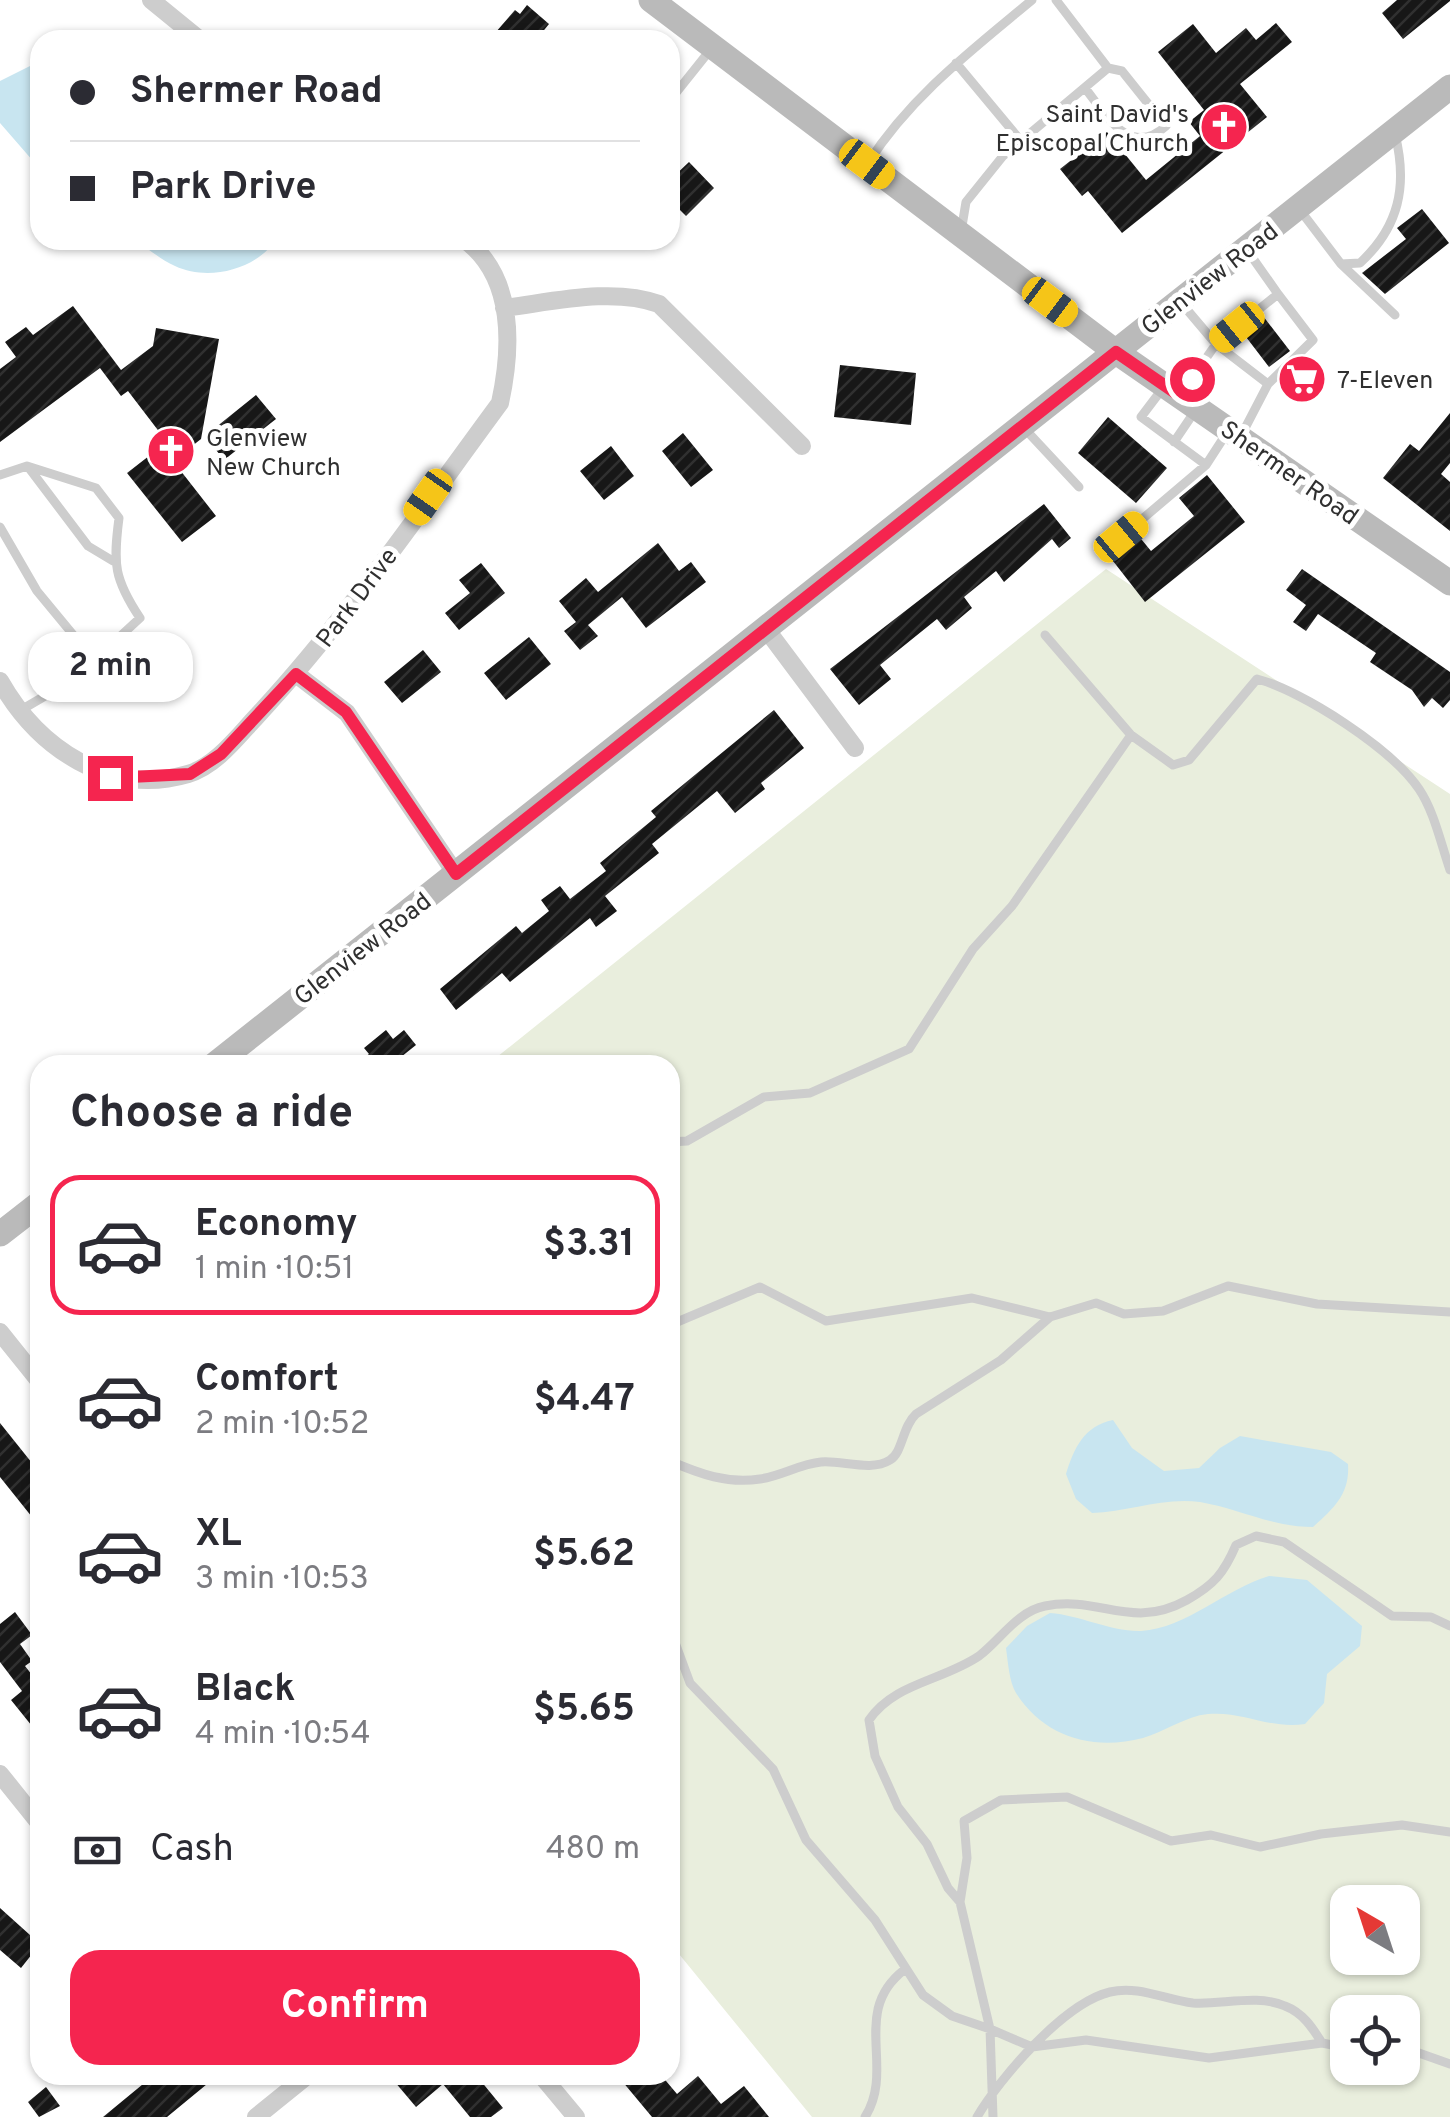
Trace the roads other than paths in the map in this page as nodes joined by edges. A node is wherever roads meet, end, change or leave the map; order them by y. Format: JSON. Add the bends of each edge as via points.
{"nodes":[{"id":1,"x":151,"y":0,"type":"edge"},
{"id":2,"x":650,"y":0,"type":"edge"},
{"id":3,"x":1032,"y":0,"type":"edge"},
{"id":4,"x":1056,"y":0,"type":"edge"},
{"id":5,"x":188,"y":30,"type":"edge"},
{"id":6,"x":713,"y":47,"type":"junction"},
{"id":7,"x":956,"y":63,"type":"junction"},
{"id":8,"x":1108,"y":68,"type":"junction"},
{"id":9,"x":1450,"y":87,"type":"edge"},
{"id":10,"x":1084,"y":88,"type":"junction"},
{"id":11,"x":680,"y":89,"type":"edge"},
{"id":12,"x":1394,"y":131,"type":"junction"},
{"id":13,"x":1021,"y":142,"type":"junction"},
{"id":14,"x":867,"y":164,"type":"junction"},
{"id":15,"x":1298,"y":208,"type":"junction"},
{"id":16,"x":961,"y":234,"type":"junction"},
{"id":17,"x":1246,"y":249,"type":"junction"},
{"id":18,"x":479,"y":250,"type":"edge"},
{"id":19,"x":1341,"y":264,"type":"junction"},
{"id":20,"x":1278,"y":294,"type":"junction"},
{"id":21,"x":1180,"y":301,"type":"junction"},
{"id":22,"x":504,"y":308,"type":"junction"},
{"id":23,"x":1395,"y":315,"type":"dead end"},
{"id":24,"x":1216,"y":344,"type":"junction"},
{"id":25,"x":1116,"y":352,"type":"junction"},
{"id":26,"x":1268,"y":384,"type":"junction"},
{"id":27,"x":1181,"y":397,"type":"junction"},
{"id":28,"x":1022,"y":426,"type":"junction"},
{"id":29,"x":1235,"y":433,"type":"junction"},
{"id":30,"x":1174,"y":442,"type":"junction"},
{"id":31,"x":802,"y":446,"type":"dead end"},
{"id":32,"x":1206,"y":465,"type":"junction"},
{"id":33,"x":28,"y":466,"type":"junction"},
{"id":34,"x":0,"y":475,"type":"edge"},
{"id":35,"x":1079,"y":487,"type":"dead end"},
{"id":36,"x":0,"y":528,"type":"edge"},
{"id":37,"x":1121,"y":537,"type":"dead end"},
{"id":38,"x":113,"y":562,"type":"junction"},
{"id":39,"x":1450,"y":583,"type":"edge"},
{"id":40,"x":766,"y":629,"type":"junction"},
{"id":41,"x":1045,"y":635,"type":"dead end"},
{"id":42,"x":94,"y":660,"type":"junction"},
{"id":43,"x":296,"y":674,"type":"junction"},
{"id":44,"x":0,"y":681,"type":"edge"},
{"id":45,"x":18,"y":712,"type":"junction"},
{"id":46,"x":1131,"y":735,"type":"junction"},
{"id":47,"x":854,"y":748,"type":"dead end"},
{"id":48,"x":1450,"y":870,"type":"edge"},
{"id":49,"x":456,"y":874,"type":"junction"},
{"id":50,"x":227,"y":1055,"type":"edge"},
{"id":51,"x":680,"y":1141,"type":"edge"},
{"id":52,"x":30,"y":1211,"type":"edge"},
{"id":53,"x":0,"y":1234,"type":"edge"},
{"id":54,"x":1450,"y":1312,"type":"edge"},
{"id":55,"x":1050,"y":1317,"type":"junction"},
{"id":56,"x":680,"y":1321,"type":"edge"},
{"id":57,"x":0,"y":1332,"type":"edge"},
{"id":58,"x":30,"y":1370,"type":"edge"},
{"id":59,"x":680,"y":1465,"type":"edge"},
{"id":60,"x":1450,"y":1626,"type":"edge"},
{"id":61,"x":680,"y":1656,"type":"edge"},
{"id":62,"x":0,"y":1774,"type":"edge"},
{"id":63,"x":30,"y":1812,"type":"edge"},
{"id":64,"x":1450,"y":1832,"type":"edge"},
{"id":65,"x":960,"y":1902,"type":"junction"},
{"id":66,"x":904,"y":1970,"type":"junction"},
{"id":67,"x":990,"y":2029,"type":"junction"},
{"id":68,"x":1322,"y":2043,"type":"junction"},
{"id":69,"x":1330,"y":2045,"type":"edge"},
{"id":70,"x":1032,"y":2048,"type":"junction"},
{"id":71,"x":1420,"y":2053,"type":"edge"},
{"id":72,"x":1450,"y":2064,"type":"edge"},
{"id":73,"x":296,"y":2085,"type":"edge"},
{"id":74,"x":549,"y":2085,"type":"edge"},
{"id":75,"x":992,"y":2093,"type":"junction"},
{"id":76,"x":256,"y":2117,"type":"edge"},
{"id":77,"x":576,"y":2117,"type":"edge"},
{"id":78,"x":865,"y":2117,"type":"edge"},
{"id":79,"x":977,"y":2117,"type":"edge"},
{"id":80,"x":993,"y":2117,"type":"edge"}],
"edges":[{"from":1,"to":5,"type":"street"},
{"from":2,"to":6,"type":"main road","name":"Shermer Road"},
{"from":3,"to":7,"type":"lane"},
{"from":4,"to":8,"type":"lane"},
{"from":6,"to":11,"type":"lane"},
{"from":6,"to":14,"type":"main road","name":"Shermer Road"},
{"from":7,"to":13,"type":"lane"},
{"from":7,"to":14,"type":"lane","via":[[891,127]]},
{"from":8,"to":10,"type":"lane"},
{"from":8,"to":10,"type":"lane","via":[[1122,71],[1166,126],[1154,137],[1122,134]]},
{"from":9,"to":12,"type":"main road","name":"Glenview Road"},
{"from":10,"to":13,"type":"lane"},
{"from":12,"to":15,"type":"main road","name":"Glenview Road"},
{"from":12,"to":19,"type":"lane","via":[[1402,188],[1395,218],[1382,243],[1360,263]]},
{"from":13,"to":16,"type":"lane","via":[[966,202]]},
{"from":14,"to":16,"type":"main road","name":"Shermer Road"},
{"from":15,"to":17,"type":"main road","name":"Glenview Road"},
{"from":15,"to":19,"type":"lane"},
{"from":16,"to":25,"type":"main road","name":"Shermer Road"},
{"from":17,"to":20,"type":"lane"},
{"from":17,"to":21,"type":"main road","name":"Glenview Road"},
{"from":18,"to":22,"type":"street","name":"Park Drive"},
{"from":19,"to":23,"type":"lane"},
{"from":20,"to":24,"type":"lane"},
{"from":20,"to":26,"type":"lane","via":[[1314,340]]},
{"from":21,"to":24,"type":"lane"},
{"from":21,"to":25,"type":"main road","name":"Glenview Road"},
{"from":22,"to":31,"type":"street","via":[[642,297],[660,304]]},
{"from":22,"to":43,"type":"street","name":"Park Drive","via":[[508,367],[500,404]]},
{"from":24,"to":26,"type":"lane"},
{"from":24,"to":27,"type":"lane"},
{"from":25,"to":27,"type":"main road","name":"Shermer Road"},
{"from":25,"to":28,"type":"main road","name":"Glenview Road"},
{"from":26,"to":29,"type":"lane"},
{"from":27,"to":29,"type":"main road","name":"Shermer Road"},
{"from":27,"to":30,"type":"lane"},
{"from":27,"to":30,"type":"lane","via":[[1141,417]]},
{"from":28,"to":35,"type":"lane"},
{"from":28,"to":40,"type":"main road","name":"Glenview Road"},
{"from":29,"to":32,"type":"lane"},
{"from":29,"to":39,"type":"main road","name":"Shermer Road"},
{"from":30,"to":32,"type":"lane"},
{"from":32,"to":37,"type":"lane"},
{"from":33,"to":34,"type":"lane"},
{"from":33,"to":38,"type":"lane","via":[[88,546]]},
{"from":33,"to":38,"type":"lane","via":[[96,488],[119,518]]},
{"from":36,"to":42,"type":"lane","via":[[38,590]]},
{"from":38,"to":42,"type":"lane","via":[[140,618]]},
{"from":40,"to":47,"type":"street"},
{"from":40,"to":49,"type":"main road","name":"Glenview Road"},
{"from":41,"to":46,"type":"lane"},
{"from":42,"to":45,"type":"lane"},
{"from":43,"to":45,"type":"street","name":"Park Drive","via":[[221,754],[190,774],[110,778],[65,754]]},
{"from":43,"to":49,"type":"street","via":[[346,712]]},
{"from":44,"to":45,"type":"street","name":"Park Drive"},
{"from":46,"to":48,"type":"lane","via":[[1173,765],[1189,760],[1258,678],[1278,684],[1346,724],[1418,788]]},
{"from":46,"to":51,"type":"lane","via":[[1012,906],[972,949],[909,1048],[810,1092],[764,1097]]},
{"from":49,"to":50,"type":"main road","name":"Glenview Road"},
{"from":52,"to":53,"type":"main road"},
{"from":54,"to":55,"type":"lane","via":[[1317,1304],[1228,1286],[1163,1311],[1124,1314],[1096,1303]]},
{"from":55,"to":56,"type":"lane","via":[[972,1298],[826,1321],[760,1287]]},
{"from":55,"to":59,"type":"lane","via":[[1001,1360],[916,1414],[889,1460],[819,1462],[760,1479],[713,1479]]},
{"from":57,"to":58,"type":"street"},
{"from":60,"to":65,"type":"lane","via":[[1430,1617],[1392,1616],[1284,1542],[1256,1536],[1236,1545],[1211,1587],[1172,1609],[1148,1616],[1071,1604],[1023,1615],[977,1657],[883,1698],[869,1720],[875,1756],[898,1807]]},
{"from":61,"to":66,"type":"lane","via":[[690,1683],[773,1769],[806,1840],[875,1920]]},
{"from":62,"to":63,"type":"street"},
{"from":64,"to":65,"type":"lane","via":[[1402,1826],[1260,1847],[1211,1835],[1171,1842],[1067,1796],[1001,1800],[964,1821]]},
{"from":65,"to":67,"type":"lane"},
{"from":66,"to":67,"type":"lane","via":[[952,2016]]},
{"from":66,"to":78,"type":"lane","via":[[887,1983],[875,2012],[874,2102]]},
{"from":67,"to":70,"type":"lane"},
{"from":67,"to":75,"type":"lane"},
{"from":68,"to":69,"type":"lane"},
{"from":68,"to":70,"type":"lane","via":[[1209,2058],[1086,2040]]},
{"from":68,"to":70,"type":"lane","via":[[1309,2021],[1283,2004],[1109,1992]]},
{"from":70,"to":75,"type":"lane"},
{"from":71,"to":72,"type":"lane"},
{"from":73,"to":76,"type":"street"},
{"from":74,"to":77,"type":"street"},
{"from":75,"to":79,"type":"lane"},
{"from":75,"to":80,"type":"lane"}]}
